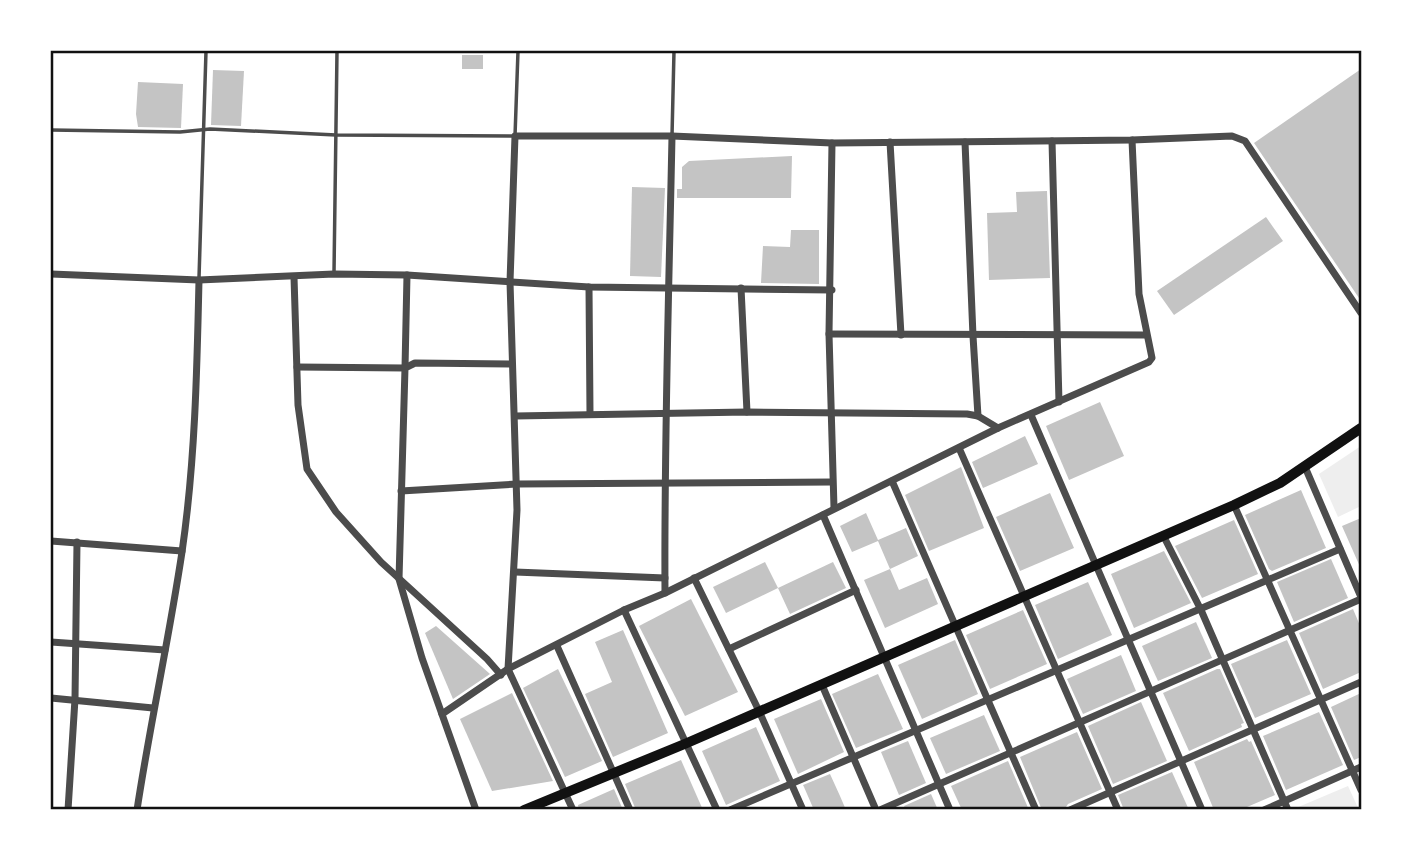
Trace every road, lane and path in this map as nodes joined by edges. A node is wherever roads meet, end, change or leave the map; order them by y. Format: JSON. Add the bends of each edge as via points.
{"nodes":[{"id":1,"x":206,"y":51,"type":"edge"},
{"id":2,"x":337,"y":51,"type":"edge"},
{"id":3,"x":517,"y":51,"type":"edge"},
{"id":4,"x":674,"y":51,"type":"edge"},
{"id":5,"x":204,"y":129,"type":"junction"},
{"id":6,"x":51,"y":130,"type":"edge"},
{"id":7,"x":336,"y":135,"type":"junction"},
{"id":8,"x":514,"y":136,"type":"junction"},
{"id":9,"x":672,"y":136,"type":"junction"},
{"id":10,"x":1132,"y":140,"type":"junction"},
{"id":11,"x":1052,"y":141,"type":"junction"},
{"id":12,"x":890,"y":142,"type":"junction"},
{"id":13,"x":965,"y":142,"type":"junction"},
{"id":14,"x":832,"y":143,"type":"junction"},
{"id":15,"x":51,"y":274,"type":"edge"},
{"id":16,"x":334,"y":274,"type":"junction"},
{"id":17,"x":407,"y":275,"type":"junction"},
{"id":18,"x":294,"y":277,"type":"junction"},
{"id":19,"x":199,"y":281,"type":"junction"},
{"id":20,"x":510,"y":282,"type":"junction"},
{"id":21,"x":589,"y":287,"type":"junction"},
{"id":22,"x":741,"y":288,"type":"junction"},
{"id":23,"x":669,"y":289,"type":"junction"},
{"id":24,"x":832,"y":290,"type":"junction"},
{"id":25,"x":1361,"y":313,"type":"edge"},
{"id":26,"x":829,"y":334,"type":"junction"},
{"id":27,"x":901,"y":335,"type":"junction"},
{"id":28,"x":1146,"y":335,"type":"junction"},
{"id":29,"x":972,"y":336,"type":"junction"},
{"id":30,"x":1058,"y":336,"type":"junction"},
{"id":31,"x":511,"y":364,"type":"junction"},
{"id":32,"x":298,"y":367,"type":"junction"},
{"id":33,"x":405,"y":368,"type":"junction"},
{"id":34,"x":1059,"y":402,"type":"junction"},
{"id":35,"x":668,"y":412,"type":"junction"},
{"id":36,"x":747,"y":412,"type":"junction"},
{"id":37,"x":830,"y":412,"type":"junction"},
{"id":38,"x":590,"y":414,"type":"junction"},
{"id":39,"x":1031,"y":415,"type":"junction"},
{"id":40,"x":515,"y":416,"type":"junction"},
{"id":41,"x":978,"y":416,"type":"junction"},
{"id":42,"x":998,"y":428,"type":"junction"},
{"id":43,"x":1361,"y":428,"type":"edge"},
{"id":44,"x":959,"y":448,"type":"junction"},
{"id":45,"x":1304,"y":467,"type":"junction"},
{"id":46,"x":892,"y":481,"type":"junction"},
{"id":47,"x":832,"y":482,"type":"junction"},
{"id":48,"x":517,"y":484,"type":"junction"},
{"id":49,"x":664,"y":485,"type":"junction"},
{"id":50,"x":401,"y":491,"type":"junction"},
{"id":51,"x":1234,"y":505,"type":"junction"},
{"id":52,"x":834,"y":508,"type":"junction"},
{"id":53,"x":822,"y":515,"type":"junction"},
{"id":54,"x":1163,"y":536,"type":"junction"},
{"id":55,"x":51,"y":541,"type":"edge"},
{"id":56,"x":77,"y":542,"type":"junction"},
{"id":57,"x":1340,"y":549,"type":"junction"},
{"id":58,"x":182,"y":551,"type":"junction"},
{"id":59,"x":1095,"y":567,"type":"junction"},
{"id":60,"x":515,"y":572,"type":"junction"},
{"id":61,"x":665,"y":578,"type":"junction"},
{"id":62,"x":694,"y":578,"type":"junction"},
{"id":63,"x":399,"y":579,"type":"junction"},
{"id":64,"x":1269,"y":580,"type":"junction"},
{"id":65,"x":856,"y":590,"type":"junction"},
{"id":66,"x":665,"y":593,"type":"junction"},
{"id":67,"x":1361,"y":594,"type":"edge"},
{"id":68,"x":1025,"y":597,"type":"junction"},
{"id":69,"x":624,"y":610,"type":"junction"},
{"id":70,"x":1201,"y":610,"type":"junction"},
{"id":71,"x":957,"y":626,"type":"junction"},
{"id":72,"x":1291,"y":631,"type":"junction"},
{"id":73,"x":1129,"y":640,"type":"junction"},
{"id":74,"x":51,"y":642,"type":"edge"},
{"id":75,"x":75,"y":644,"type":"junction"},
{"id":76,"x":557,"y":646,"type":"junction"},
{"id":77,"x":729,"y":649,"type":"junction"},
{"id":78,"x":165,"y":650,"type":"junction"},
{"id":79,"x":884,"y":657,"type":"junction"},
{"id":80,"x":1223,"y":661,"type":"junction"},
{"id":81,"x":508,"y":669,"type":"junction"},
{"id":82,"x":1057,"y":672,"type":"junction"},
{"id":83,"x":501,"y":675,"type":"junction"},
{"id":84,"x":1361,"y":682,"type":"edge"},
{"id":85,"x":822,"y":685,"type":"junction"},
{"id":86,"x":1151,"y":693,"type":"junction"},
{"id":87,"x":51,"y":698,"type":"edge"},
{"id":88,"x":75,"y":699,"type":"junction"},
{"id":89,"x":1321,"y":700,"type":"junction"},
{"id":90,"x":988,"y":701,"type":"junction"},
{"id":91,"x":153,"y":708,"type":"junction"},
{"id":92,"x":759,"y":711,"type":"junction"},
{"id":93,"x":442,"y":714,"type":"junction"},
{"id":94,"x":1079,"y":723,"type":"junction"},
{"id":95,"x":1253,"y":730,"type":"junction"},
{"id":96,"x":915,"y":732,"type":"junction"},
{"id":97,"x":687,"y":743,"type":"junction"},
{"id":98,"x":1011,"y":753,"type":"junction"},
{"id":99,"x":855,"y":757,"type":"junction"},
{"id":100,"x":1180,"y":762,"type":"junction"},
{"id":101,"x":1361,"y":767,"type":"edge"},
{"id":102,"x":1353,"y":771,"type":"junction"},
{"id":103,"x":614,"y":774,"type":"junction"},
{"id":104,"x":791,"y":784,"type":"junction"},
{"id":105,"x":938,"y":785,"type":"junction"},
{"id":106,"x":1361,"y":790,"type":"edge"},
{"id":107,"x":1111,"y":793,"type":"junction"},
{"id":108,"x":565,"y":794,"type":"junction"},
{"id":109,"x":1285,"y":802,"type":"junction"},
{"id":110,"x":68,"y":810,"type":"edge"},
{"id":111,"x":137,"y":810,"type":"edge"},
{"id":112,"x":476,"y":810,"type":"edge"},
{"id":113,"x":524,"y":810,"type":"edge"},
{"id":114,"x":573,"y":810,"type":"edge"},
{"id":115,"x":630,"y":810,"type":"edge"},
{"id":116,"x":717,"y":810,"type":"edge"},
{"id":117,"x":730,"y":810,"type":"edge"},
{"id":118,"x":803,"y":810,"type":"edge"},
{"id":119,"x":878,"y":810,"type":"edge"},
{"id":120,"x":950,"y":810,"type":"edge"},
{"id":121,"x":1037,"y":810,"type":"edge"},
{"id":122,"x":1070,"y":810,"type":"edge"},
{"id":123,"x":1118,"y":810,"type":"edge"},
{"id":124,"x":1202,"y":810,"type":"edge"},
{"id":125,"x":1264,"y":810,"type":"edge"},
{"id":126,"x":1289,"y":810,"type":"edge"}],
"edges":[{"from":1,"to":5,"type":"lane"},
{"from":2,"to":7,"type":"lane"},
{"from":3,"to":8,"type":"lane"},
{"from":4,"to":9,"type":"lane"},
{"from":5,"to":6,"type":"lane"},
{"from":5,"to":7,"type":"lane"},
{"from":5,"to":19,"type":"lane"},
{"from":7,"to":8,"type":"lane"},
{"from":7,"to":16,"type":"lane"},
{"from":8,"to":9,"type":"street"},
{"from":8,"to":20,"type":"street"},
{"from":9,"to":14,"type":"street"},
{"from":9,"to":23,"type":"street"},
{"from":10,"to":11,"type":"street"},
{"from":10,"to":25,"type":"street","via":[[1224,135],[1245,141]]},
{"from":10,"to":28,"type":"street","via":[[1138,280]]},
{"from":11,"to":13,"type":"street"},
{"from":11,"to":30,"type":"street"},
{"from":12,"to":13,"type":"street"},
{"from":12,"to":14,"type":"street"},
{"from":12,"to":27,"type":"street"},
{"from":13,"to":29,"type":"street"},
{"from":14,"to":24,"type":"street"},
{"from":15,"to":19,"type":"street"},
{"from":16,"to":17,"type":"street"},
{"from":16,"to":18,"type":"street"},
{"from":17,"to":20,"type":"street"},
{"from":17,"to":33,"type":"street"},
{"from":18,"to":19,"type":"street"},
{"from":18,"to":32,"type":"street"},
{"from":19,"to":58,"type":"street","via":[[191,464]]},
{"from":20,"to":21,"type":"street"},
{"from":20,"to":31,"type":"street"},
{"from":21,"to":23,"type":"street"},
{"from":21,"to":38,"type":"street"},
{"from":22,"to":23,"type":"street"},
{"from":22,"to":24,"type":"street"},
{"from":22,"to":36,"type":"street"},
{"from":23,"to":35,"type":"street"},
{"from":24,"to":26,"type":"street"},
{"from":26,"to":27,"type":"street"},
{"from":26,"to":37,"type":"street"},
{"from":27,"to":29,"type":"street"},
{"from":28,"to":30,"type":"street"},
{"from":28,"to":34,"type":"street","via":[[1149,362]]},
{"from":29,"to":30,"type":"street"},
{"from":29,"to":41,"type":"street"},
{"from":30,"to":34,"type":"street"},
{"from":31,"to":33,"type":"street","via":[[415,363]]},
{"from":31,"to":40,"type":"street"},
{"from":32,"to":33,"type":"street"},
{"from":32,"to":63,"type":"street","via":[[307,469],[336,512]]},
{"from":33,"to":50,"type":"street"},
{"from":34,"to":39,"type":"street"},
{"from":35,"to":36,"type":"street"},
{"from":35,"to":38,"type":"street"},
{"from":35,"to":49,"type":"street"},
{"from":36,"to":37,"type":"street"},
{"from":37,"to":41,"type":"street"},
{"from":37,"to":47,"type":"street"},
{"from":38,"to":40,"type":"street"},
{"from":39,"to":42,"type":"street"},
{"from":39,"to":59,"type":"street"},
{"from":40,"to":48,"type":"street"},
{"from":41,"to":42,"type":"street"},
{"from":42,"to":44,"type":"street"},
{"from":43,"to":45,"type":"main road"},
{"from":44,"to":46,"type":"street"},
{"from":44,"to":68,"type":"street"},
{"from":45,"to":51,"type":"main road"},
{"from":45,"to":57,"type":"street"},
{"from":46,"to":52,"type":"street"},
{"from":46,"to":71,"type":"street"},
{"from":47,"to":49,"type":"street"},
{"from":47,"to":52,"type":"street"},
{"from":48,"to":49,"type":"street"},
{"from":48,"to":50,"type":"street"},
{"from":48,"to":60,"type":"street"},
{"from":49,"to":61,"type":"street"},
{"from":50,"to":63,"type":"street"},
{"from":51,"to":54,"type":"main road"},
{"from":51,"to":64,"type":"street"},
{"from":52,"to":53,"type":"street"},
{"from":53,"to":62,"type":"street"},
{"from":53,"to":65,"type":"street"},
{"from":54,"to":59,"type":"main road"},
{"from":54,"to":70,"type":"street"},
{"from":55,"to":56,"type":"street"},
{"from":56,"to":58,"type":"street"},
{"from":56,"to":75,"type":"street"},
{"from":57,"to":64,"type":"street"},
{"from":57,"to":67,"type":"street"},
{"from":58,"to":78,"type":"street"},
{"from":59,"to":68,"type":"main road"},
{"from":59,"to":73,"type":"street"},
{"from":60,"to":61,"type":"street"},
{"from":60,"to":81,"type":"street"},
{"from":61,"to":66,"type":"street"},
{"from":62,"to":66,"type":"street"},
{"from":62,"to":77,"type":"street"},
{"from":63,"to":83,"type":"street"},
{"from":63,"to":93,"type":"street"},
{"from":64,"to":70,"type":"street"},
{"from":64,"to":72,"type":"street"},
{"from":65,"to":77,"type":"street"},
{"from":65,"to":79,"type":"street"},
{"from":66,"to":69,"type":"street"},
{"from":67,"to":72,"type":"street"},
{"from":68,"to":71,"type":"main road"},
{"from":68,"to":82,"type":"street"},
{"from":69,"to":76,"type":"street"},
{"from":69,"to":97,"type":"street"},
{"from":70,"to":73,"type":"street"},
{"from":70,"to":80,"type":"street"},
{"from":71,"to":79,"type":"main road"},
{"from":71,"to":90,"type":"street"},
{"from":72,"to":80,"type":"street"},
{"from":72,"to":89,"type":"street"},
{"from":73,"to":82,"type":"street"},
{"from":73,"to":86,"type":"street"},
{"from":74,"to":75,"type":"street"},
{"from":75,"to":78,"type":"street"},
{"from":75,"to":88,"type":"street"},
{"from":76,"to":81,"type":"street"},
{"from":76,"to":103,"type":"street"},
{"from":77,"to":92,"type":"street"},
{"from":78,"to":91,"type":"street"},
{"from":79,"to":85,"type":"main road"},
{"from":79,"to":96,"type":"street"},
{"from":80,"to":86,"type":"street"},
{"from":80,"to":95,"type":"street"},
{"from":81,"to":83,"type":"street"},
{"from":81,"to":108,"type":"street"},
{"from":82,"to":90,"type":"street"},
{"from":82,"to":94,"type":"street"},
{"from":83,"to":93,"type":"street"},
{"from":84,"to":89,"type":"street"},
{"from":85,"to":92,"type":"main road"},
{"from":85,"to":99,"type":"street"},
{"from":86,"to":94,"type":"street"},
{"from":86,"to":100,"type":"street"},
{"from":87,"to":88,"type":"street"},
{"from":88,"to":91,"type":"street"},
{"from":88,"to":110,"type":"street"},
{"from":89,"to":95,"type":"street"},
{"from":89,"to":102,"type":"street"},
{"from":90,"to":96,"type":"street"},
{"from":90,"to":98,"type":"street"},
{"from":91,"to":111,"type":"street"},
{"from":92,"to":97,"type":"main road"},
{"from":92,"to":104,"type":"street"},
{"from":93,"to":112,"type":"street"},
{"from":94,"to":98,"type":"street"},
{"from":94,"to":107,"type":"street"},
{"from":95,"to":100,"type":"street"},
{"from":95,"to":109,"type":"street"},
{"from":96,"to":99,"type":"street"},
{"from":96,"to":105,"type":"street"},
{"from":97,"to":103,"type":"main road"},
{"from":97,"to":116,"type":"street"},
{"from":98,"to":105,"type":"street"},
{"from":98,"to":121,"type":"street"},
{"from":99,"to":104,"type":"street"},
{"from":99,"to":119,"type":"street"},
{"from":100,"to":107,"type":"street"},
{"from":100,"to":124,"type":"street"},
{"from":101,"to":102,"type":"street"},
{"from":102,"to":106,"type":"street"},
{"from":102,"to":109,"type":"street"},
{"from":103,"to":108,"type":"main road"},
{"from":103,"to":115,"type":"street"},
{"from":104,"to":117,"type":"street"},
{"from":104,"to":118,"type":"street"},
{"from":105,"to":119,"type":"street"},
{"from":105,"to":120,"type":"street"},
{"from":107,"to":122,"type":"street"},
{"from":107,"to":123,"type":"street"},
{"from":108,"to":113,"type":"main road"},
{"from":108,"to":114,"type":"street"},
{"from":109,"to":125,"type":"street"},
{"from":109,"to":126,"type":"street"}]}
